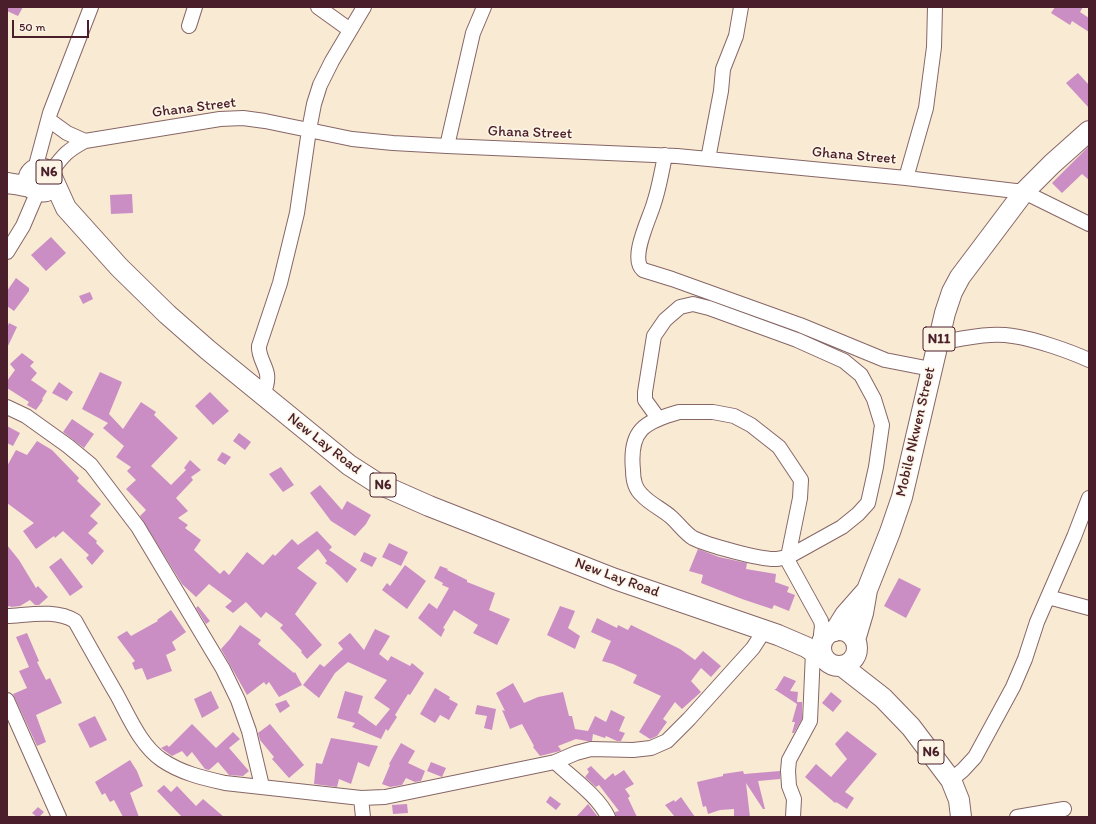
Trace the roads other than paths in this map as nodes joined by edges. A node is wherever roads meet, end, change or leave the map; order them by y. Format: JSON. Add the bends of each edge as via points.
{"nodes":[{"id":1,"x":91,"y":7,"type":"edge"},
{"id":2,"x":195,"y":7,"type":"edge"},
{"id":3,"x":318,"y":7,"type":"edge"},
{"id":4,"x":364,"y":7,"type":"edge"},
{"id":5,"x":484,"y":7,"type":"edge"},
{"id":6,"x":742,"y":7,"type":"edge"},
{"id":7,"x":935,"y":7,"type":"edge"},
{"id":8,"x":189,"y":26,"type":"dead end"},
{"id":9,"x":350,"y":30,"type":"junction"},
{"id":10,"x":50,"y":116,"type":"junction"},
{"id":11,"x":309,"y":130,"type":"junction"},
{"id":12,"x":1089,"y":131,"type":"edge"},
{"id":13,"x":85,"y":141,"type":"junction"},
{"id":14,"x":447,"y":146,"type":"junction"},
{"id":15,"x":665,"y":155,"type":"junction"},
{"id":16,"x":708,"y":159,"type":"junction"},
{"id":17,"x":7,"y":178,"type":"edge"},
{"id":18,"x":906,"y":178,"type":"junction"},
{"id":19,"x":40,"y":179,"type":"junction"},
{"id":20,"x":7,"y":183,"type":"edge"},
{"id":21,"x":1024,"y":192,"type":"junction"},
{"id":22,"x":1089,"y":224,"type":"edge"},
{"id":23,"x":7,"y":252,"type":"edge"},
{"id":24,"x":937,"y":343,"type":"junction"},
{"id":25,"x":1089,"y":360,"type":"edge"},
{"id":26,"x":931,"y":370,"type":"junction"},
{"id":27,"x":264,"y":394,"type":"junction"},
{"id":28,"x":7,"y":407,"type":"edge"},
{"id":29,"x":658,"y":418,"type":"junction"},
{"id":30,"x":1089,"y":498,"type":"edge"},
{"id":31,"x":788,"y":557,"type":"junction"},
{"id":32,"x":867,"y":590,"type":"junction"},
{"id":33,"x":1048,"y":597,"type":"junction"},
{"id":34,"x":1089,"y":608,"type":"edge"},
{"id":35,"x":7,"y":616,"type":"edge"},
{"id":36,"x":771,"y":633,"type":"junction"},
{"id":37,"x":828,"y":633,"type":"junction"},
{"id":38,"x":856,"y":643,"type":"junction"},
{"id":39,"x":827,"y":659,"type":"junction"},
{"id":40,"x":883,"y":698,"type":"junction"},
{"id":41,"x":7,"y":700,"type":"edge"},
{"id":42,"x":555,"y":762,"type":"junction"},
{"id":43,"x":951,"y":780,"type":"junction"},
{"id":44,"x":262,"y":786,"type":"junction"},
{"id":45,"x":362,"y":798,"type":"junction"},
{"id":46,"x":1064,"y":809,"type":"dead end"},
{"id":47,"x":59,"y":817,"type":"edge"},
{"id":48,"x":363,"y":817,"type":"edge"},
{"id":49,"x":608,"y":817,"type":"edge"},
{"id":50,"x":793,"y":817,"type":"edge"},
{"id":51,"x":961,"y":817,"type":"edge"},
{"id":52,"x":1017,"y":817,"type":"edge"}],
"edges":[{"from":1,"to":10,"type":"street"},
{"from":2,"to":8,"type":"street"},
{"from":3,"to":9,"type":"street"},
{"from":4,"to":9,"type":"street"},
{"from":5,"to":14,"type":"street","via":[[473,33]]},
{"from":6,"to":16,"type":"street","via":[[736,36],[723,69]]},
{"from":7,"to":18,"type":"street","via":[[933,53],[926,108]]},
{"from":9,"to":11,"type":"street","via":[[320,85]]},
{"from":10,"to":13,"type":"street","via":[[67,133]]},
{"from":10,"to":19,"type":"street"},
{"from":11,"to":13,"type":"street","name":"Ghana Street","via":[[243,118],[220,119]]},
{"from":11,"to":14,"type":"street","name":"Ghana Street","via":[[352,138]]},
{"from":11,"to":27,"type":"street","via":[[297,213],[280,283],[258,351],[267,374]]},
{"from":12,"to":21,"type":"highway","name":"Mobile Nkwen Street","number":"N11"},
{"from":13,"to":19,"type":"street","name":"Ghana Street","via":[[65,153]]},
{"from":14,"to":15,"type":"street","name":"Ghana Street"},
{"from":15,"to":16,"type":"street","name":"Ghana Street"},
{"from":15,"to":26,"type":"street","via":[[654,204],[641,239],[639,267],[800,325],[885,360]]},
{"from":16,"to":18,"type":"street","name":"Ghana Street"},
{"from":17,"to":19,"type":"highway","number":"N6"},
{"from":18,"to":21,"type":"street","name":"Ghana Street"},
{"from":19,"to":20,"type":"highway","number":"N6"},
{"from":19,"to":23,"type":"street","via":[[23,226]]},
{"from":19,"to":27,"type":"highway","name":"New Lay Road","number":"N6","via":[[119,267],[167,314]]},
{"from":21,"to":22,"type":"street","name":"Ghana Street"},
{"from":21,"to":24,"type":"highway","name":"Mobile Nkwen Street","number":"N11","via":[[960,277],[952,292]]},
{"from":24,"to":25,"type":"street","via":[[978,336],[1013,336]]},
{"from":24,"to":26,"type":"highway","name":"Mobile Nkwen Street","number":"N11"},
{"from":26,"to":32,"type":"highway","name":"Mobile Nkwen Street","number":"N11","via":[[902,498]]},
{"from":27,"to":36,"type":"highway","name":"New Lay Road","number":"N6","via":[[348,465],[377,483],[429,506],[616,578]]},
{"from":28,"to":44,"type":"street","via":[[26,416],[91,465],[138,527],[223,669],[238,700],[249,731]]},
{"from":29,"to":31,"type":"street","via":[[679,412],[713,412],[734,416],[751,425],[778,447],[801,480],[800,498]]},
{"from":29,"to":31,"type":"street","via":[[640,430],[633,444],[634,482],[641,495],[671,517],[692,537],[755,556],[775,559]]},
{"from":29,"to":31,"type":"street","via":[[646,400],[645,392],[654,336],[665,320],[680,307],[693,304],[797,340],[844,361],[861,375],[874,399],[882,425],[868,503],[842,527]]},
{"from":30,"to":33,"type":"street"},
{"from":31,"to":37,"type":"street"},
{"from":32,"to":37,"type":"highway","number":"N11"},
{"from":32,"to":38,"type":"highway","number":"N11"},
{"from":33,"to":34,"type":"street"},
{"from":33,"to":43,"type":"street","via":[[1013,687],[975,757]]},
{"from":35,"to":44,"type":"street","via":[[68,616],[75,621],[147,747],[162,760],[182,771],[225,782]]},
{"from":36,"to":37,"type":"highway","number":"N6"},
{"from":36,"to":39,"type":"highway","number":"N6","via":[[806,647]]},
{"from":36,"to":42,"type":"street","via":[[753,648],[689,719],[666,740],[645,749],[591,749]]},
{"from":37,"to":38,"type":"highway","number":"N6","via":[[842,630],[849,633]]},
{"from":37,"to":39,"type":"highway","via":[[821,646],[822,653]]},
{"from":38,"to":39,"type":"highway","via":[[857,652],[849,664]]},
{"from":38,"to":40,"type":"highway","number":"N6","via":[[862,664]]},
{"from":39,"to":40,"type":"highway","number":"N6"},
{"from":39,"to":50,"type":"street","via":[[810,721],[789,760],[789,786],[794,799]]},
{"from":40,"to":43,"type":"highway","number":"N6","via":[[911,727]]},
{"from":41,"to":47,"type":"street"},
{"from":42,"to":45,"type":"street","via":[[385,797]]},
{"from":42,"to":49,"type":"street","via":[[592,796]]},
{"from":43,"to":51,"type":"highway","number":"N6","via":[[959,800]]},
{"from":44,"to":45,"type":"street"},
{"from":45,"to":48,"type":"street"},
{"from":46,"to":52,"type":"street"}]}
